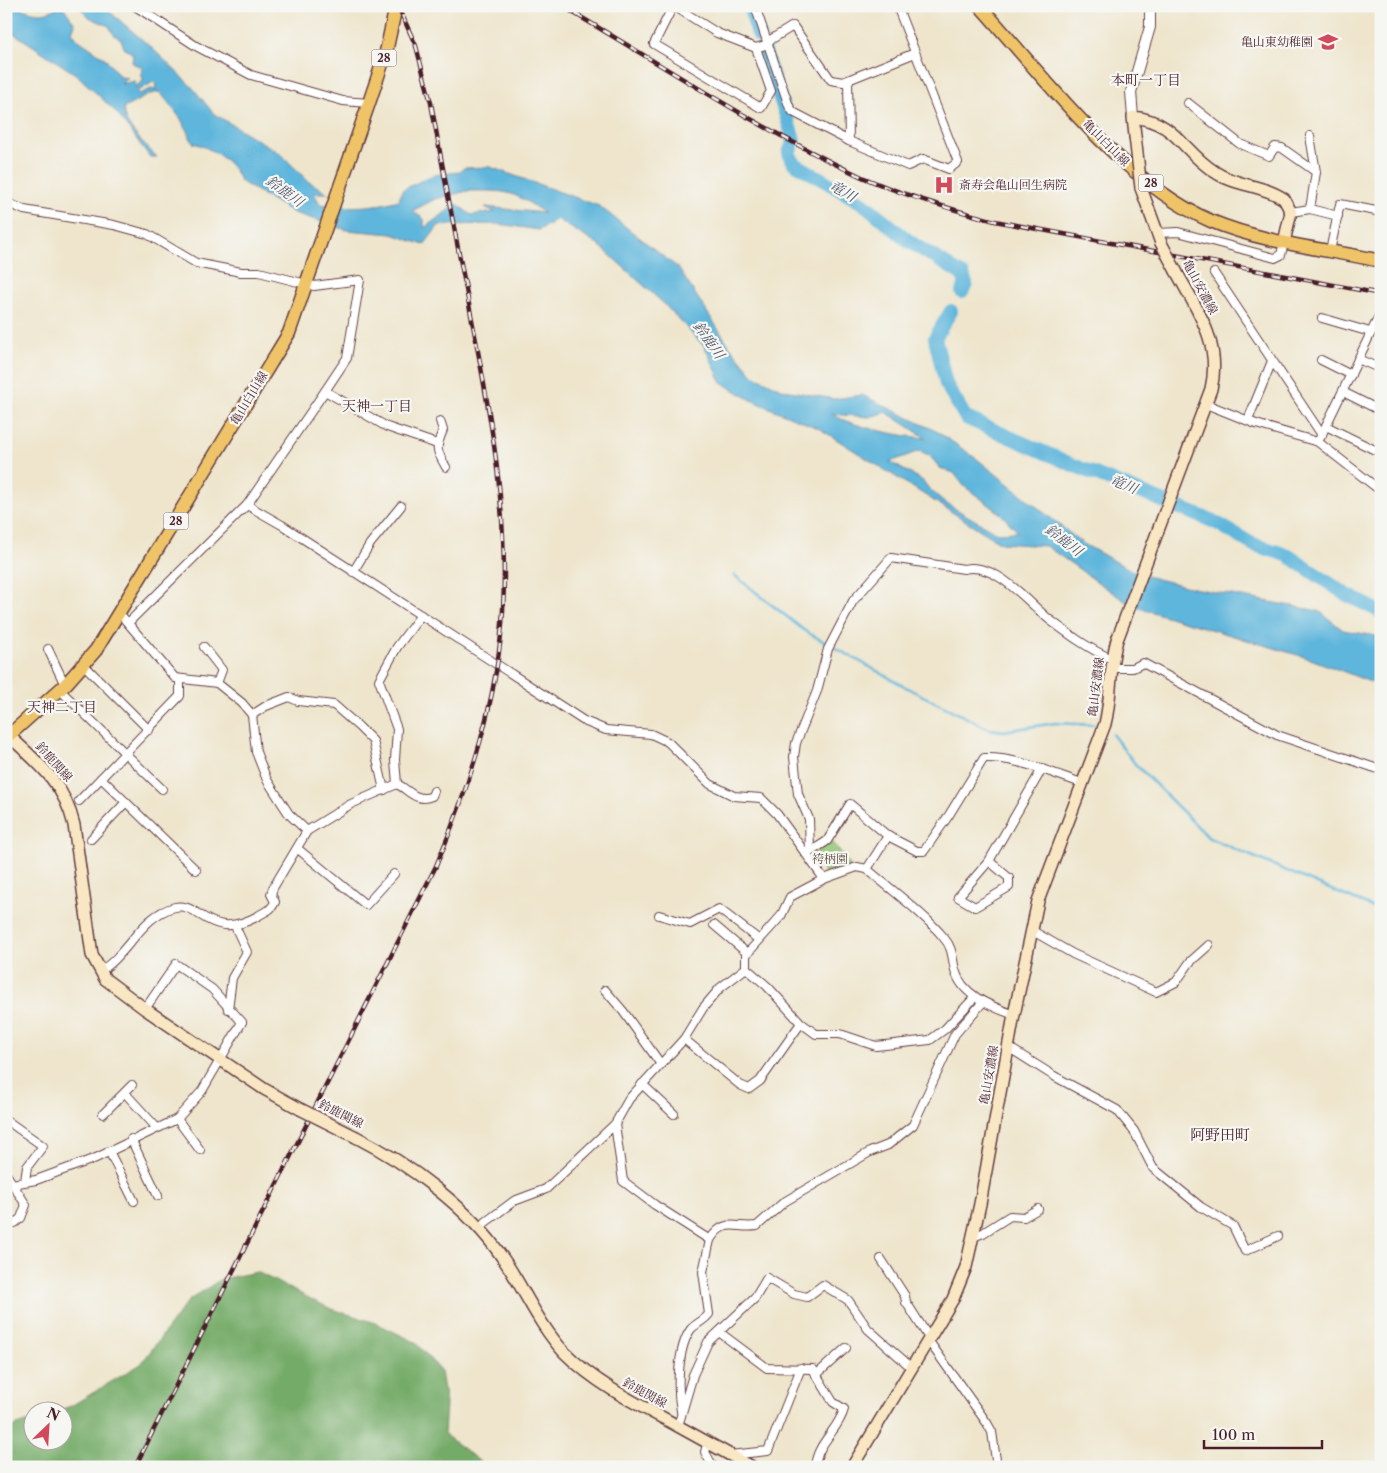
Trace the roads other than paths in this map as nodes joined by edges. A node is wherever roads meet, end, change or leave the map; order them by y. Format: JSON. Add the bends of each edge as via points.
{"nodes":[{"id":1,"x":136,"y":6,"type":"edge"},
{"id":2,"x":396,"y":6,"type":"edge"},
{"id":3,"x":673,"y":6,"type":"edge"},
{"id":4,"x":755,"y":6,"type":"edge"},
{"id":5,"x":897,"y":6,"type":"edge"},
{"id":6,"x":980,"y":6,"type":"edge"},
{"id":7,"x":1150,"y":6,"type":"edge"},
{"id":8,"x":768,"y":43,"type":"junction"},
{"id":9,"x":756,"y":48,"type":"junction"},
{"id":10,"x":915,"y":53,"type":"junction"},
{"id":11,"x":848,"y":80,"type":"junction"},
{"id":12,"x":1188,"y":103,"type":"dead end"},
{"id":13,"x":368,"y":106,"type":"junction"},
{"id":14,"x":1133,"y":118,"type":"junction"},
{"id":15,"x":1310,"y":136,"type":"dead end"},
{"id":16,"x":849,"y":141,"type":"junction"},
{"id":17,"x":1316,"y":172,"type":"junction"},
{"id":18,"x":6,"y":202,"type":"edge"},
{"id":19,"x":1310,"y":208,"type":"junction"},
{"id":20,"x":1290,"y":212,"type":"junction"},
{"id":21,"x":1381,"y":212,"type":"edge"},
{"id":22,"x":1338,"y":216,"type":"junction"},
{"id":23,"x":1159,"y":238,"type":"junction"},
{"id":24,"x":1284,"y":242,"type":"junction"},
{"id":25,"x":1330,"y":251,"type":"junction"},
{"id":26,"x":1381,"y":261,"type":"edge"},
{"id":27,"x":1214,"y":273,"type":"dead end"},
{"id":28,"x":308,"y":281,"type":"junction"},
{"id":29,"x":1381,"y":312,"type":"edge"},
{"id":30,"x":1322,"y":318,"type":"dead end"},
{"id":31,"x":1370,"y":332,"type":"junction"},
{"id":32,"x":1358,"y":359,"type":"junction"},
{"id":33,"x":1321,"y":360,"type":"dead end"},
{"id":34,"x":1272,"y":361,"type":"junction"},
{"id":35,"x":1381,"y":369,"type":"edge"},
{"id":36,"x":1351,"y":375,"type":"junction"},
{"id":37,"x":325,"y":391,"type":"junction"},
{"id":38,"x":1343,"y":392,"type":"junction"},
{"id":39,"x":1205,"y":407,"type":"junction"},
{"id":40,"x":1381,"y":411,"type":"edge"},
{"id":41,"x":1248,"y":420,"type":"junction"},
{"id":42,"x":440,"y":421,"type":"dead end"},
{"id":43,"x":1326,"y":426,"type":"junction"},
{"id":44,"x":1320,"y":439,"type":"junction"},
{"id":45,"x":436,"y":444,"type":"junction"},
{"id":46,"x":1381,"y":453,"type":"edge"},
{"id":47,"x":446,"y":467,"type":"dead end"},
{"id":48,"x":1381,"y":491,"type":"edge"},
{"id":49,"x":247,"y":505,"type":"junction"},
{"id":50,"x":401,"y":506,"type":"dead end"},
{"id":51,"x":353,"y":572,"type":"junction"},
{"id":52,"x":421,"y":615,"type":"junction"},
{"id":53,"x":124,"y":618,"type":"junction"},
{"id":54,"x":204,"y":647,"type":"dead end"},
{"id":55,"x":48,"y":649,"type":"dead end"},
{"id":56,"x":1112,"y":663,"type":"junction"},
{"id":57,"x":84,"y":665,"type":"junction"},
{"id":58,"x":180,"y":680,"type":"junction"},
{"id":59,"x":218,"y":683,"type":"junction"},
{"id":60,"x":62,"y":687,"type":"junction"},
{"id":61,"x":252,"y":716,"type":"junction"},
{"id":62,"x":149,"y":730,"type":"junction"},
{"id":63,"x":7,"y":735,"type":"edge"},
{"id":64,"x":126,"y":754,"type":"junction"},
{"id":65,"x":1042,"y":769,"type":"junction"},
{"id":66,"x":1381,"y":770,"type":"edge"},
{"id":67,"x":101,"y":778,"type":"junction"},
{"id":68,"x":1082,"y":783,"type":"junction"},
{"id":69,"x":397,"y":784,"type":"junction"},
{"id":70,"x":162,"y":789,"type":"dead end"},
{"id":71,"x":384,"y":790,"type":"junction"},
{"id":72,"x":434,"y":792,"type":"dead end"},
{"id":73,"x":79,"y":802,"type":"dead end"},
{"id":74,"x":126,"y":802,"type":"junction"},
{"id":75,"x":307,"y":832,"type":"junction"},
{"id":76,"x":888,"y":836,"type":"junction"},
{"id":77,"x":91,"y":839,"type":"dead end"},
{"id":78,"x":298,"y":849,"type":"junction"},
{"id":79,"x":809,"y":853,"type":"junction"},
{"id":80,"x":989,"y":861,"type":"junction"},
{"id":81,"x":867,"y":869,"type":"junction"},
{"id":82,"x":196,"y":870,"type":"dead end"},
{"id":83,"x":394,"y":874,"type":"dead end"},
{"id":84,"x":824,"y":879,"type":"junction"},
{"id":85,"x":659,"y":915,"type":"dead end"},
{"id":86,"x":714,"y":925,"type":"dead end"},
{"id":87,"x":235,"y":926,"type":"junction"},
{"id":88,"x":1031,"y":930,"type":"junction"},
{"id":89,"x":758,"y":939,"type":"junction"},
{"id":90,"x":1209,"y":945,"type":"dead end"},
{"id":91,"x":747,"y":953,"type":"junction"},
{"id":92,"x":746,"y":968,"type":"junction"},
{"id":93,"x":100,"y":971,"type":"junction"},
{"id":94,"x":605,"y":990,"type":"dead end"},
{"id":95,"x":975,"y":997,"type":"junction"},
{"id":96,"x":983,"y":1002,"type":"junction"},
{"id":97,"x":145,"y":1008,"type":"junction"},
{"id":98,"x":228,"y":1009,"type":"junction"},
{"id":99,"x":1014,"y":1015,"type":"junction"},
{"id":100,"x":802,"y":1023,"type":"junction"},
{"id":101,"x":684,"y":1039,"type":"junction"},
{"id":102,"x":1008,"y":1047,"type":"junction"},
{"id":103,"x":220,"y":1059,"type":"junction"},
{"id":104,"x":660,"y":1063,"type":"junction"},
{"id":105,"x":642,"y":1084,"type":"junction"},
{"id":106,"x":132,"y":1085,"type":"dead end"},
{"id":107,"x":125,"y":1093,"type":"junction"},
{"id":108,"x":103,"y":1114,"type":"dead end"},
{"id":109,"x":674,"y":1114,"type":"dead end"},
{"id":110,"x":177,"y":1119,"type":"junction"},
{"id":111,"x":6,"y":1120,"type":"edge"},
{"id":112,"x":615,"y":1124,"type":"junction"},
{"id":113,"x":156,"y":1127,"type":"junction"},
{"id":114,"x":131,"y":1139,"type":"junction"},
{"id":115,"x":200,"y":1150,"type":"dead end"},
{"id":116,"x":109,"y":1151,"type":"junction"},
{"id":117,"x":6,"y":1174,"type":"edge"},
{"id":118,"x":25,"y":1181,"type":"junction"},
{"id":119,"x":12,"y":1184,"type":"junction"},
{"id":120,"x":158,"y":1196,"type":"dead end"},
{"id":121,"x":134,"y":1201,"type":"dead end"},
{"id":122,"x":1038,"y":1209,"type":"dead end"},
{"id":123,"x":15,"y":1223,"type":"dead end"},
{"id":124,"x":479,"y":1226,"type":"junction"},
{"id":125,"x":1278,"y":1236,"type":"dead end"},
{"id":126,"x":973,"y":1237,"type":"junction"},
{"id":127,"x":710,"y":1240,"type":"junction"},
{"id":128,"x":881,"y":1259,"type":"dead end"},
{"id":129,"x":719,"y":1332,"type":"junction"},
{"id":130,"x":929,"y":1339,"type":"junction"},
{"id":131,"x":846,"y":1348,"type":"dead end"},
{"id":132,"x":801,"y":1368,"type":"junction"},
{"id":133,"x":912,"y":1368,"type":"junction"},
{"id":134,"x":816,"y":1375,"type":"junction"},
{"id":135,"x":682,"y":1413,"type":"junction"},
{"id":136,"x":678,"y":1426,"type":"junction"},
{"id":137,"x":708,"y":1442,"type":"junction"},
{"id":138,"x":730,"y":1455,"type":"junction"},
{"id":139,"x":714,"y":1467,"type":"edge"},
{"id":140,"x":752,"y":1467,"type":"edge"},
{"id":141,"x":816,"y":1467,"type":"edge"},
{"id":142,"x":852,"y":1467,"type":"edge"},
{"id":143,"x":998,"y":1467,"type":"edge"}],
"edges":[{"from":1,"to":13,"type":"street","via":[[196,46],[252,75]]},
{"from":2,"to":13,"type":"main road","name":"亀山白山線","number":"28","via":[[386,52]]},
{"from":3,"to":9,"type":"street","via":[[717,33]]},
{"from":3,"to":9,"type":"street","via":[[654,44],[761,108],[771,91]]},
{"from":4,"to":8,"type":"street"},
{"from":5,"to":10,"type":"street"},
{"from":6,"to":24,"type":"main road","name":"亀山白山線","number":"28","via":[[1095,135],[1131,168],[1206,218]]},
{"from":7,"to":14,"type":"street","via":[[1150,27],[1131,92]]},
{"from":8,"to":9,"type":"street"},
{"from":8,"to":11,"type":"street","via":[[794,26],[831,80]]},
{"from":8,"to":16,"type":"street","via":[[788,106],[793,112]]},
{"from":10,"to":11,"type":"street"},
{"from":10,"to":16,"type":"street","via":[[957,165],[950,169],[923,159],[908,166]]},
{"from":11,"to":16,"type":"street"},
{"from":12,"to":17,"type":"street","via":[[1240,144],[1269,156],[1275,147],[1282,148]]},
{"from":13,"to":28,"type":"main road","name":"亀山白山線","number":"28"},
{"from":14,"to":20,"type":"main road","via":[[1156,122],[1171,131],[1215,173],[1278,195],[1287,203]]},
{"from":14,"to":23,"type":"main road","name":"亀山安濃線","bridge":true,"via":[[1141,188]]},
{"from":15,"to":17,"type":"street"},
{"from":17,"to":19,"type":"street"},
{"from":18,"to":28,"type":"street","via":[[24,210],[114,225],[147,234],[196,263]]},
{"from":19,"to":20,"type":"street"},
{"from":19,"to":22,"type":"street"},
{"from":20,"to":24,"type":"main road"},
{"from":21,"to":22,"type":"street","via":[[1340,204]]},
{"from":22,"to":25,"type":"street"},
{"from":23,"to":24,"type":"street","via":[[1178,232],[1275,258],[1281,255]]},
{"from":23,"to":39,"type":"main road","name":"亀山安濃線","bridge":true,"via":[[1213,346],[1215,373]]},
{"from":24,"to":25,"type":"main road","name":"亀山白山線","number":"28"},
{"from":25,"to":26,"type":"main road","name":"亀山白山線","number":"28"},
{"from":27,"to":34,"type":"street"},
{"from":28,"to":37,"type":"street","via":[[314,286],[360,280],[347,358]]},
{"from":28,"to":53,"type":"main road","name":"亀山白山線","number":"28","via":[[289,333]]},
{"from":29,"to":31,"type":"street"},
{"from":30,"to":31,"type":"street"},
{"from":31,"to":32,"type":"street"},
{"from":32,"to":35,"type":"street"},
{"from":32,"to":36,"type":"street"},
{"from":33,"to":36,"type":"street"},
{"from":34,"to":41,"type":"street"},
{"from":34,"to":44,"type":"street"},
{"from":36,"to":38,"type":"street"},
{"from":37,"to":45,"type":"street","via":[[387,427]]},
{"from":37,"to":49,"type":"street"},
{"from":38,"to":40,"type":"street"},
{"from":38,"to":43,"type":"street"},
{"from":39,"to":41,"type":"street"},
{"from":39,"to":56,"type":"main road","name":"亀山安濃線","via":[[1117,640]]},
{"from":41,"to":44,"type":"street"},
{"from":42,"to":45,"type":"street","via":[[443,430]]},
{"from":43,"to":44,"type":"street"},
{"from":43,"to":46,"type":"street"},
{"from":44,"to":48,"type":"street"},
{"from":45,"to":47,"type":"street","via":[[436,451]]},
{"from":49,"to":51,"type":"street"},
{"from":49,"to":53,"type":"street"},
{"from":50,"to":51,"type":"street","via":[[370,544]]},
{"from":51,"to":52,"type":"street"},
{"from":52,"to":69,"type":"street","via":[[397,647],[379,680],[398,729]]},
{"from":52,"to":79,"type":"street","via":[[584,721],[606,730],[651,734],[668,742],[710,784],[734,796],[761,798]]},
{"from":53,"to":57,"type":"main road","name":"亀山白山線","number":"28"},
{"from":53,"to":58,"type":"street","via":[[170,674]]},
{"from":54,"to":59,"type":"street","via":[[222,670]]},
{"from":55,"to":60,"type":"street"},
{"from":56,"to":66,"type":"street","via":[[1133,668],[1143,663],[1277,735]]},
{"from":56,"to":68,"type":"main road","name":"亀山安濃線","via":[[1107,716]]},
{"from":56,"to":79,"type":"street","via":[[1062,629],[999,577],[974,568],[891,558],[854,601],[832,641],[796,743],[794,757],[798,794],[809,819]]},
{"from":57,"to":60,"type":"main road","name":"亀山白山線","number":"28"},
{"from":57,"to":62,"type":"street"},
{"from":58,"to":59,"type":"street"},
{"from":58,"to":62,"type":"street","via":[[180,696]]},
{"from":59,"to":61,"type":"street","via":[[233,694]]},
{"from":60,"to":63,"type":"main road","name":"亀山白山線","number":"28"},
{"from":60,"to":64,"type":"street"},
{"from":61,"to":71,"type":"street","via":[[289,696],[298,701],[334,705],[373,741]]},
{"from":61,"to":75,"type":"street","via":[[256,752],[267,780],[288,814]]},
{"from":62,"to":64,"type":"street"},
{"from":63,"to":93,"type":"main road","name":"鈴鹿関線","via":[[50,775],[69,805],[92,956]]},
{"from":64,"to":67,"type":"street"},
{"from":64,"to":70,"type":"street"},
{"from":65,"to":68,"type":"street"},
{"from":65,"to":76,"type":"street","via":[[998,757],[984,758],[924,851]]},
{"from":65,"to":80,"type":"street"},
{"from":67,"to":73,"type":"street"},
{"from":67,"to":74,"type":"street"},
{"from":68,"to":88,"type":"main road","name":"亀山安濃線","via":[[1047,875]]},
{"from":69,"to":71,"type":"street"},
{"from":69,"to":72,"type":"street","via":[[415,797],[429,798]]},
{"from":71,"to":75,"type":"street","via":[[351,804]]},
{"from":74,"to":77,"type":"street"},
{"from":74,"to":82,"type":"street"},
{"from":75,"to":78,"type":"street"},
{"from":76,"to":79,"type":"street","via":[[850,804],[827,841]]},
{"from":76,"to":81,"type":"street"},
{"from":78,"to":83,"type":"street","via":[[366,905]]},
{"from":78,"to":87,"type":"street","via":[[273,888],[273,907]]},
{"from":79,"to":84,"type":"street"},
{"from":80,"to":80,"type":"street","via":[[958,897],[975,907],[1009,887],[1009,878]]},
{"from":81,"to":84,"type":"street","via":[[857,867]]},
{"from":81,"to":95,"type":"street","via":[[944,938],[953,953],[956,972]]},
{"from":84,"to":89,"type":"street","via":[[790,897],[781,916]]},
{"from":85,"to":89,"type":"street","via":[[690,924],[719,909]]},
{"from":86,"to":91,"type":"street"},
{"from":87,"to":93,"type":"street","via":[[215,924],[183,906],[174,907],[148,923],[112,964]]},
{"from":87,"to":98,"type":"street","via":[[247,952],[232,978]]},
{"from":88,"to":90,"type":"street","via":[[1073,954],[1156,992],[1176,982],[1190,962]]},
{"from":88,"to":99,"type":"main road","name":"亀山安濃線"},
{"from":89,"to":91,"type":"street"},
{"from":91,"to":92,"type":"street"},
{"from":92,"to":100,"type":"street"},
{"from":92,"to":101,"type":"street","via":[[720,988]]},
{"from":93,"to":97,"type":"main road","name":"鈴鹿関線"},
{"from":94,"to":104,"type":"street"},
{"from":95,"to":96,"type":"street"},
{"from":95,"to":100,"type":"street","via":[[938,1035],[922,1042],[876,1046],[840,1034],[816,1034]]},
{"from":96,"to":99,"type":"street"},
{"from":96,"to":127,"type":"street","via":[[954,1034],[919,1116],[896,1140],[784,1202],[757,1226],[723,1226]]},
{"from":97,"to":98,"type":"street","via":[[176,964],[212,989]]},
{"from":97,"to":103,"type":"main road","name":"鈴鹿関線"},
{"from":98,"to":103,"type":"street","via":[[242,1022]]},
{"from":99,"to":102,"type":"main road","name":"亀山安濃線"},
{"from":100,"to":101,"type":"street","via":[[760,1081],[749,1089]]},
{"from":101,"to":104,"type":"street"},
{"from":102,"to":125,"type":"street","via":[[1117,1110],[1134,1131],[1152,1168],[1201,1207],[1233,1226],[1246,1251]]},
{"from":102,"to":126,"type":"main road","name":"亀山安濃線"},
{"from":103,"to":110,"type":"street","via":[[202,1091]]},
{"from":103,"to":124,"type":"main road","name":"鈴鹿関線","bridge":true,"via":[[264,1089],[403,1164]]},
{"from":104,"to":105,"type":"street"},
{"from":105,"to":109,"type":"street"},
{"from":105,"to":112,"type":"street","via":[[626,1103]]},
{"from":106,"to":107,"type":"street"},
{"from":107,"to":108,"type":"street"},
{"from":107,"to":113,"type":"street"},
{"from":110,"to":113,"type":"street"},
{"from":110,"to":115,"type":"street"},
{"from":111,"to":118,"type":"street","via":[[43,1146],[28,1167]]},
{"from":112,"to":124,"type":"street","via":[[546,1189],[514,1201]]},
{"from":112,"to":127,"type":"street","via":[[623,1180]]},
{"from":113,"to":114,"type":"street"},
{"from":114,"to":116,"type":"street"},
{"from":114,"to":120,"type":"street"},
{"from":116,"to":118,"type":"street","via":[[71,1168]]},
{"from":116,"to":121,"type":"street"},
{"from":117,"to":119,"type":"street"},
{"from":118,"to":119,"type":"street"},
{"from":119,"to":123,"type":"street","via":[[26,1205],[21,1218]]},
{"from":122,"to":126,"type":"street","via":[[1024,1217],[1010,1216]]},
{"from":124,"to":136,"type":"main road","name":"鈴鹿関線","via":[[504,1259],[543,1325],[564,1351],[613,1390]]},
{"from":126,"to":130,"type":"main road","name":"亀山安濃線","via":[[959,1287]]},
{"from":127,"to":135,"type":"street","via":[[703,1272],[709,1314],[692,1329],[683,1350],[679,1388]]},
{"from":128,"to":130,"type":"street"},
{"from":129,"to":132,"type":"street","via":[[767,1368]]},
{"from":129,"to":133,"type":"street","via":[[755,1298],[767,1278],[807,1298],[823,1285],[848,1300],[868,1329]]},
{"from":129,"to":135,"type":"street","via":[[701,1354]]},
{"from":130,"to":133,"type":"main road","name":"亀山安濃線"},
{"from":130,"to":143,"type":"street","via":[[988,1423]]},
{"from":131,"to":134,"type":"street"},
{"from":132,"to":134,"type":"street","via":[[812,1369]]},
{"from":132,"to":138,"type":"street","via":[[768,1450]]},
{"from":133,"to":142,"type":"main road","name":"亀山安濃線"},
{"from":134,"to":141,"type":"street","via":[[833,1402],[844,1409],[842,1420],[826,1437]]},
{"from":135,"to":136,"type":"street"},
{"from":136,"to":137,"type":"main road","name":"鈴鹿関線"},
{"from":137,"to":138,"type":"main road","name":"鈴鹿関線"},
{"from":137,"to":139,"type":"street","via":[[705,1452]]},
{"from":138,"to":140,"type":"main road","name":"鈴鹿関線"}]}
